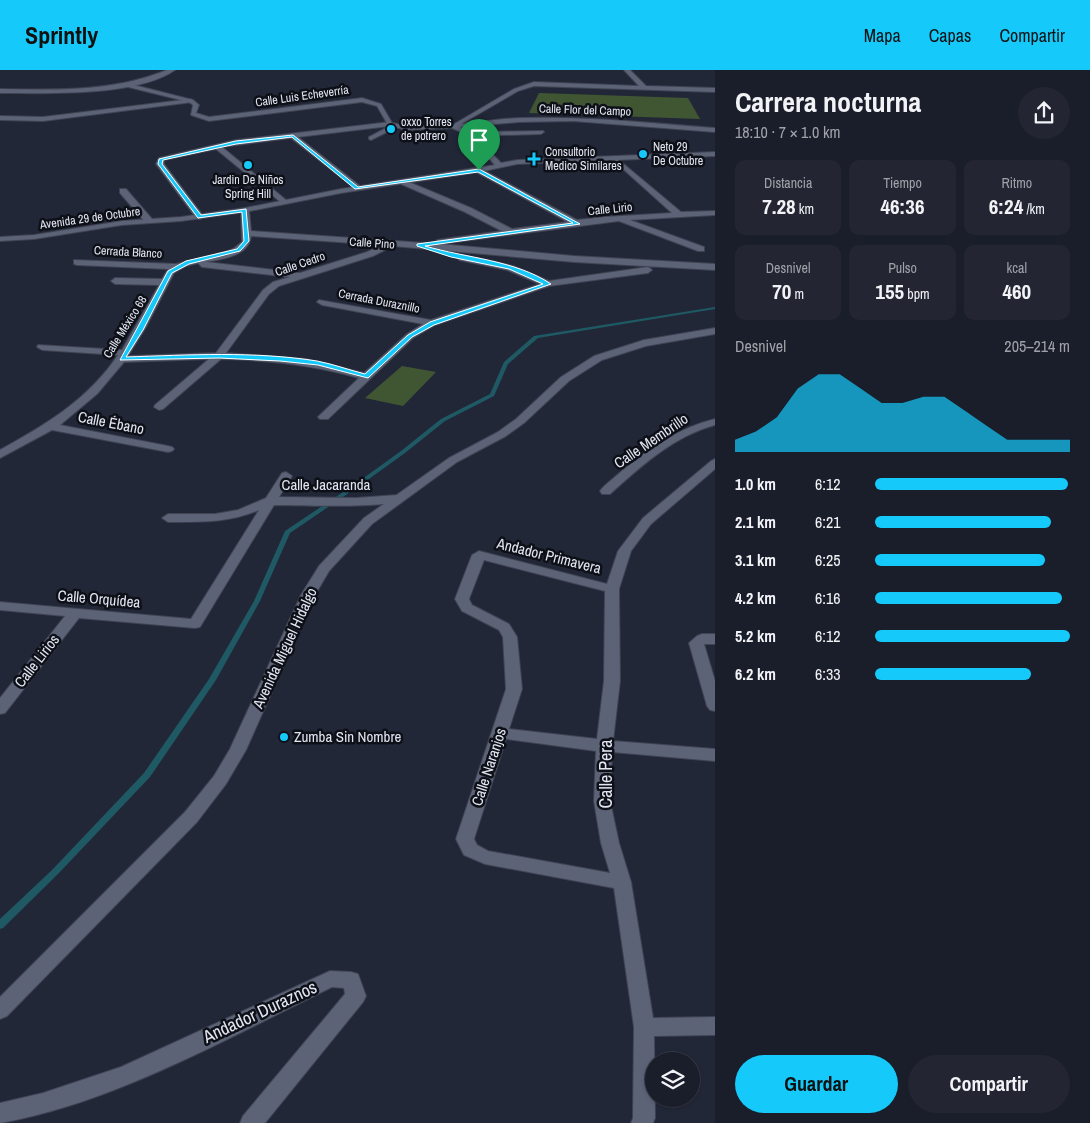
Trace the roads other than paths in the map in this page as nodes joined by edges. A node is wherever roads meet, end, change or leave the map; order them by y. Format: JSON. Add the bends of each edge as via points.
{"nodes":[{"id":1,"x":172,"y":70,"type":"edge"},
{"id":2,"x":627,"y":70,"type":"edge"},
{"id":3,"x":126,"y":85,"type":"junction"},
{"id":4,"x":646,"y":89,"type":"junction"},
{"id":5,"x":715,"y":90,"type":"edge"},
{"id":6,"x":0,"y":91,"type":"edge"},
{"id":7,"x":191,"y":102,"type":"junction"},
{"id":8,"x":0,"y":118,"type":"edge"},
{"id":9,"x":393,"y":125,"type":"junction"},
{"id":10,"x":454,"y":126,"type":"junction"},
{"id":11,"x":715,"y":130,"type":"edge"},
{"id":12,"x":541,"y":132,"type":"dead end"},
{"id":13,"x":470,"y":134,"type":"junction"},
{"id":14,"x":293,"y":136,"type":"junction"},
{"id":15,"x":371,"y":138,"type":"dead end"},
{"id":16,"x":217,"y":146,"type":"junction"},
{"id":17,"x":714,"y":155,"type":"edge"},
{"id":18,"x":614,"y":158,"type":"junction"},
{"id":19,"x":499,"y":165,"type":"junction"},
{"id":20,"x":479,"y":170,"type":"junction"},
{"id":21,"x":404,"y":182,"type":"junction"},
{"id":22,"x":357,"y":188,"type":"junction"},
{"id":23,"x":123,"y":192,"type":"dead end"},
{"id":24,"x":282,"y":202,"type":"junction"},
{"id":25,"x":245,"y":210,"type":"junction"},
{"id":26,"x":715,"y":213,"type":"edge"},
{"id":27,"x":678,"y":214,"type":"junction"},
{"id":28,"x":200,"y":217,"type":"junction"},
{"id":29,"x":617,"y":218,"type":"junction"},
{"id":30,"x":150,"y":221,"type":"junction"},
{"id":31,"x":578,"y":224,"type":"junction"},
{"id":32,"x":511,"y":232,"type":"junction"},
{"id":33,"x":247,"y":233,"type":"junction"},
{"id":34,"x":0,"y":239,"type":"edge"},
{"id":35,"x":390,"y":245,"type":"junction"},
{"id":36,"x":418,"y":245,"type":"junction"},
{"id":37,"x":701,"y":249,"type":"dead end"},
{"id":38,"x":77,"y":262,"type":"dead end"},
{"id":39,"x":188,"y":262,"type":"junction"},
{"id":40,"x":676,"y":266,"type":"junction"},
{"id":41,"x":715,"y":266,"type":"edge"},
{"id":42,"x":177,"y":267,"type":"junction"},
{"id":43,"x":303,"y":275,"type":"junction"},
{"id":44,"x":115,"y":281,"type":"dead end"},
{"id":45,"x":166,"y":282,"type":"junction"},
{"id":46,"x":548,"y":284,"type":"junction"},
{"id":47,"x":322,"y":302,"type":"dead end"},
{"id":48,"x":432,"y":324,"type":"junction"},
{"id":49,"x":715,"y":331,"type":"edge"},
{"id":50,"x":42,"y":347,"type":"dead end"},
{"id":51,"x":124,"y":356,"type":"junction"},
{"id":52,"x":219,"y":356,"type":"junction"},
{"id":53,"x":366,"y":376,"type":"junction"},
{"id":54,"x":159,"y":407,"type":"dead end"},
{"id":55,"x":324,"y":417,"type":"dead end"},
{"id":56,"x":715,"y":422,"type":"edge"},
{"id":57,"x":48,"y":426,"type":"junction"},
{"id":58,"x":168,"y":449,"type":"dead end"},
{"id":59,"x":0,"y":455,"type":"edge"},
{"id":60,"x":715,"y":463,"type":"edge"},
{"id":61,"x":286,"y":476,"type":"dead end"},
{"id":62,"x":606,"y":491,"type":"dead end"},
{"id":63,"x":397,"y":499,"type":"junction"},
{"id":64,"x":276,"y":501,"type":"junction"},
{"id":65,"x":356,"y":502,"type":"joint"},
{"id":66,"x":168,"y":518,"type":"dead end"},
{"id":67,"x":479,"y":556,"type":"joint"},
{"id":68,"x":612,"y":588,"type":"junction"},
{"id":69,"x":0,"y":606,"type":"edge"},
{"id":70,"x":74,"y":614,"type":"junction"},
{"id":71,"x":715,"y":639,"type":"edge"},
{"id":72,"x":715,"y":706,"type":"edge"},
{"id":73,"x":0,"y":709,"type":"edge"},
{"id":74,"x":501,"y":733,"type":"junction"},
{"id":75,"x":604,"y":746,"type":"junction"},
{"id":76,"x":715,"y":754,"type":"edge"},
{"id":77,"x":622,"y":882,"type":"junction"},
{"id":78,"x":0,"y":1010,"type":"edge"},
{"id":79,"x":715,"y":1026,"type":"edge"},
{"id":80,"x":644,"y":1027,"type":"junction"},
{"id":81,"x":0,"y":1113,"type":"edge"},
{"id":82,"x":251,"y":1123,"type":"edge"},
{"id":83,"x":642,"y":1123,"type":"edge"}],
"edges":[{"from":1,"to":3,"type":"street"},
{"from":2,"to":4,"type":"street"},
{"from":3,"to":6,"type":"street","via":[[71,91]]},
{"from":3,"to":7,"type":"street"},
{"from":4,"to":5,"type":"street"},
{"from":4,"to":10,"type":"street","via":[[534,84],[516,90]]},
{"from":7,"to":8,"type":"street","via":[[42,119]]},
{"from":7,"to":9,"type":"street","name":"Calle Luis Echeverría","via":[[196,105],[193,114],[209,119],[367,100],[379,105]]},
{"from":9,"to":10,"type":"street","via":[[421,129]]},
{"from":9,"to":14,"type":"street"},
{"from":9,"to":15,"type":"street"},
{"from":10,"to":11,"type":"street","name":"Calle Flor del Campo","via":[[573,119]]},
{"from":10,"to":13,"type":"street"},
{"from":12,"to":13,"type":"street"},
{"from":13,"to":19,"type":"street"},
{"from":14,"to":16,"type":"street"},
{"from":14,"to":22,"type":"street"},
{"from":16,"to":24,"type":"street"},
{"from":16,"to":28,"type":"street","via":[[160,161]]},
{"from":17,"to":18,"type":"street","name":"Avenida 29 de Octubre"},
{"from":18,"to":19,"type":"street","name":"Avenida 29 de Octubre"},
{"from":18,"to":27,"type":"street"},
{"from":19,"to":20,"type":"street","name":"Avenida 29 de Octubre"},
{"from":20,"to":21,"type":"street","name":"Avenida 29 de Octubre"},
{"from":20,"to":31,"type":"street"},
{"from":21,"to":22,"type":"street","name":"Avenida 29 de Octubre"},
{"from":21,"to":32,"type":"street"},
{"from":22,"to":24,"type":"street","name":"Avenida 29 de Octubre"},
{"from":23,"to":30,"type":"street"},
{"from":24,"to":25,"type":"street","name":"Avenida 29 de Octubre"},
{"from":25,"to":28,"type":"street","name":"Avenida 29 de Octubre"},
{"from":25,"to":33,"type":"street"},
{"from":26,"to":27,"type":"street","name":"Calle Lirio"},
{"from":27,"to":29,"type":"street","name":"Calle Lirio"},
{"from":28,"to":30,"type":"street","name":"Avenida 29 de Octubre"},
{"from":29,"to":31,"type":"street","name":"Calle Lirio"},
{"from":29,"to":37,"type":"street"},
{"from":30,"to":34,"type":"street","name":"Avenida 29 de Octubre"},
{"from":31,"to":32,"type":"street","name":"Calle Lirio"},
{"from":32,"to":36,"type":"street","name":"Calle Lirio"},
{"from":33,"to":35,"type":"street","name":"Calle Pino"},
{"from":33,"to":39,"type":"street","name":"Calle México 68","via":[[246,241],[238,250]]},
{"from":35,"to":36,"type":"street","name":"Calle Pino"},
{"from":35,"to":43,"type":"street","name":"Calle Cedro"},
{"from":36,"to":40,"type":"street","name":"Calle Pino"},
{"from":36,"to":46,"type":"street","via":[[510,268]]},
{"from":38,"to":42,"type":"street","name":"Cerrada Blanco"},
{"from":39,"to":42,"type":"street","name":"Calle México 68"},
{"from":39,"to":43,"type":"street"},
{"from":40,"to":41,"type":"street","name":"Calle Pino"},
{"from":40,"to":46,"type":"street","name":"Calle Pino"},
{"from":42,"to":45,"type":"street","name":"Calle México 68","via":[[170,272]]},
{"from":43,"to":52,"type":"street","name":"Calle Cedro","via":[[276,284],[266,292]]},
{"from":44,"to":45,"type":"street"},
{"from":45,"to":51,"type":"street","name":"Calle México 68"},
{"from":46,"to":48,"type":"street","name":"Calle Pino"},
{"from":47,"to":48,"type":"street","name":"Cerrada Duraznillo"},
{"from":48,"to":53,"type":"street","name":"Calle Pino","via":[[410,336]]},
{"from":49,"to":63,"type":"street","name":"Avenida Miguel Hidalgo","via":[[644,343],[598,358],[565,379],[502,434],[453,460]]},
{"from":50,"to":51,"type":"street"},
{"from":51,"to":52,"type":"street"},
{"from":51,"to":57,"type":"street","name":"Calle México 68","via":[[77,407]]},
{"from":52,"to":53,"type":"street","via":[[318,363]]},
{"from":52,"to":54,"type":"street"},
{"from":53,"to":55,"type":"street","name":"Calle Pino"},
{"from":56,"to":62,"type":"street","name":"Calle Membrillo","via":[[692,428],[633,468]]},
{"from":57,"to":58,"type":"street","name":"Calle Ébano"},
{"from":57,"to":59,"type":"street","name":"Calle México 68"},
{"from":60,"to":68,"type":"street","name":"Calle Pera","via":[[647,522],[625,551]]},
{"from":61,"to":64,"type":"street"},
{"from":63,"to":65,"type":"street","name":"Calle Jacaranda"},
{"from":63,"to":78,"type":"street","name":"Avenida Miguel Hidalgo","via":[[368,521],[324,569],[304,603],[238,750],[220,780],[191,817]]},
{"from":64,"to":65,"type":"street","name":"Calle Jacaranda"},
{"from":64,"to":66,"type":"street","name":"Calle Jacaranda","via":[[215,518]]},
{"from":64,"to":70,"type":"street","name":"Calle Orquídea","via":[[195,624]]},
{"from":67,"to":68,"type":"street","name":"Andador Primavera"},
{"from":67,"to":74,"type":"street","name":"Calle Naranjos","via":[[462,599],[467,608],[504,627],[510,638],[514,689]]},
{"from":68,"to":75,"type":"street","name":"Calle Pera","via":[[612,681]]},
{"from":69,"to":70,"type":"street","name":"Calle Orquídea"},
{"from":70,"to":73,"type":"street","name":"Calle Lirios"},
{"from":71,"to":72,"type":"street","via":[[702,639],[696,643]]},
{"from":74,"to":75,"type":"street"},
{"from":74,"to":77,"type":"street","name":"Calle Naranjos","via":[[465,840],[470,850],[486,856]]},
{"from":75,"to":76,"type":"street"},
{"from":75,"to":77,"type":"street","name":"Calle Pera","via":[[602,801]]},
{"from":77,"to":80,"type":"street","name":"Calle Pera"},
{"from":79,"to":80,"type":"street"},
{"from":80,"to":83,"type":"street","name":"Calle Pera"},
{"from":81,"to":82,"type":"street","name":"Andador Duraznos","via":[[39,1106],[132,1073],[330,979],[351,980],[356,996]]}]}
